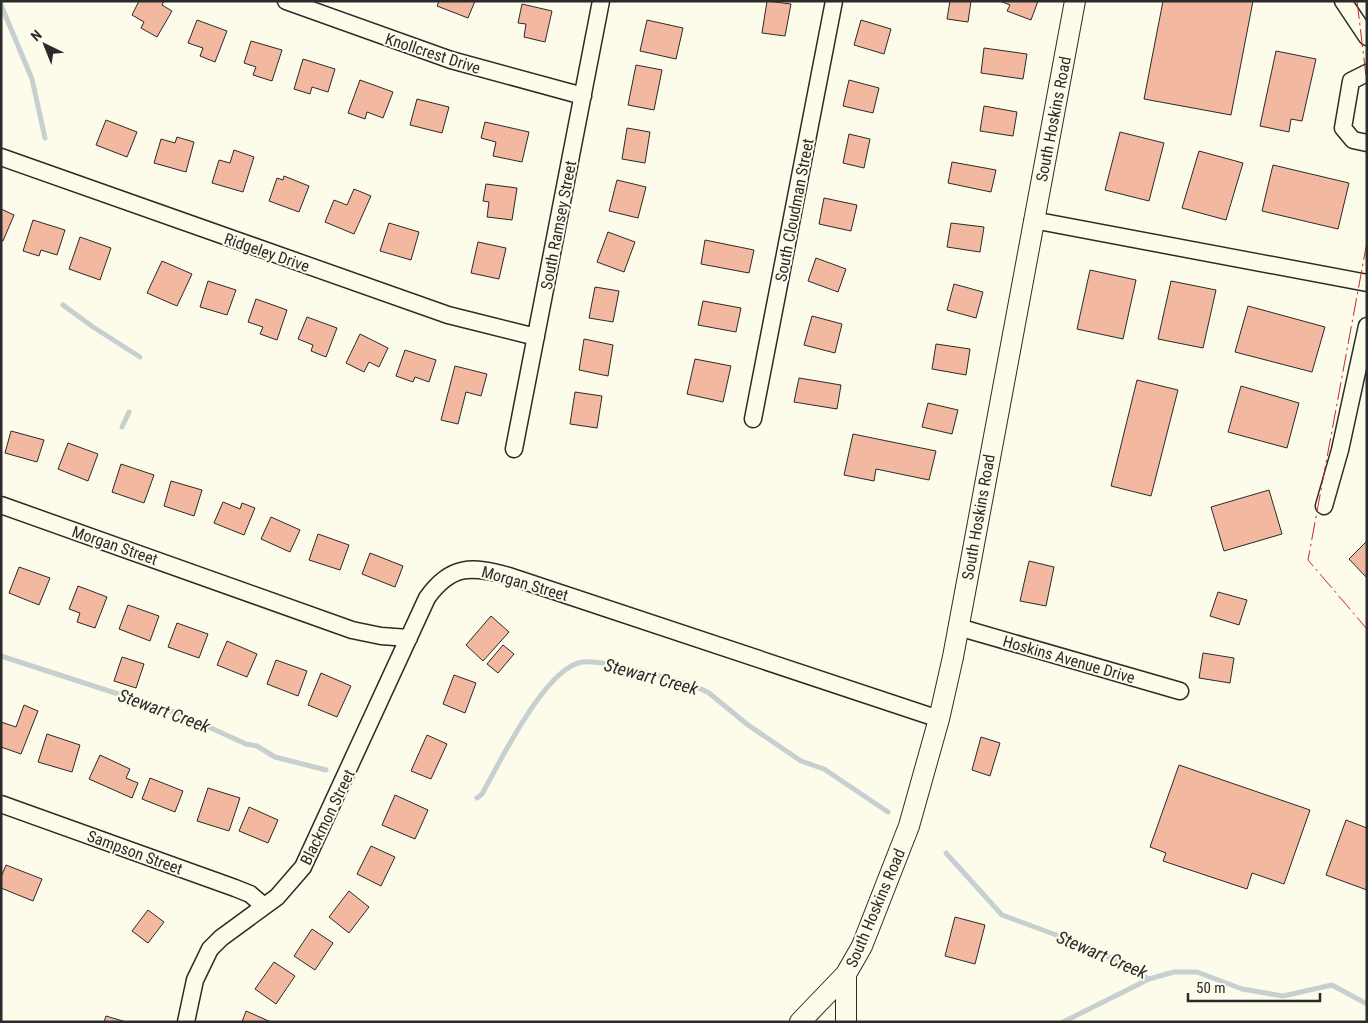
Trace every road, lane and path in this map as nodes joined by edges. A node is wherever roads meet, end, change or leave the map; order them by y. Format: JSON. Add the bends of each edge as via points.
{"nodes":[{"id":1,"x":286,"y":1,"type":"edge"},
{"id":2,"x":601,"y":1,"type":"edge"},
{"id":3,"x":834,"y":1,"type":"edge"},
{"id":4,"x":1076,"y":1,"type":"edge"},
{"id":5,"x":1343,"y":1,"type":"edge"},
{"id":6,"x":1367,"y":37,"type":"edge"},
{"id":7,"x":1367,"y":73,"type":"edge"},
{"id":8,"x":583,"y":96,"type":"junction"},
{"id":9,"x":1367,"y":143,"type":"edge"},
{"id":10,"x":1,"y":157,"type":"edge"},
{"id":11,"x":1033,"y":220,"type":"junction"},
{"id":12,"x":1367,"y":283,"type":"edge"},
{"id":13,"x":1367,"y":326,"type":"edge"},
{"id":14,"x":536,"y":337,"type":"junction"},
{"id":15,"x":753,"y":419,"type":"dead end"},
{"id":16,"x":514,"y":449,"type":"dead end"},
{"id":17,"x":1,"y":505,"type":"edge"},
{"id":18,"x":1324,"y":506,"type":"dead end"},
{"id":19,"x":958,"y":627,"type":"junction"},
{"id":20,"x":409,"y":638,"type":"junction"},
{"id":21,"x":1180,"y":690,"type":"dead end"},
{"id":22,"x":939,"y":719,"type":"junction"},
{"id":23,"x":1,"y":804,"type":"edge"},
{"id":24,"x":264,"y":906,"type":"junction"},
{"id":25,"x":846,"y":974,"type":"junction"},
{"id":26,"x":186,"y":1022,"type":"edge"},
{"id":27,"x":800,"y":1022,"type":"edge"},
{"id":28,"x":846,"y":1022,"type":"edge"}],
"edges":[{"from":1,"to":8,"type":"street","name":"Knollcrest Drive","via":[[451,60]]},
{"from":2,"to":8,"type":"street","name":"South Ramsey Street"},
{"from":3,"to":15,"type":"street","name":"South Cloudman Street"},
{"from":4,"to":11,"type":"street","name":"South Hoskins Road"},
{"from":5,"to":6,"type":"street"},
{"from":7,"to":9,"type":"street","via":[[1350,81],[1343,128],[1353,140]]},
{"from":8,"to":14,"type":"street","name":"South Ramsey Street"},
{"from":10,"to":14,"type":"street","name":"Ridgeley Drive","via":[[448,315]]},
{"from":11,"to":12,"type":"street"},
{"from":11,"to":19,"type":"street","name":"South Hoskins Road"},
{"from":13,"to":18,"type":"street","via":[[1340,450]]},
{"from":14,"to":16,"type":"street","name":"South Ramsey Street"},
{"from":17,"to":20,"type":"street","name":"Morgan Street","via":[[352,630]]},
{"from":19,"to":21,"type":"street","name":"Hoskins Avenue Drive"},
{"from":19,"to":22,"type":"street","name":"South Hoskins Road"},
{"from":20,"to":22,"type":"street","name":"Morgan Street","via":[[436,585],[457,571],[481,568]]},
{"from":20,"to":24,"type":"street","name":"Blackmon Street","via":[[303,867],[277,897]]},
{"from":22,"to":25,"type":"street","name":"South Hoskins Road","via":[[909,826],[862,946]]},
{"from":23,"to":24,"type":"street","name":"Sampson Street","via":[[236,888],[250,894]]},
{"from":24,"to":26,"type":"street","name":"Blackmon Street","via":[[210,950],[195,980]]},
{"from":25,"to":27,"type":"street"},
{"from":25,"to":28,"type":"street","name":"South Hoskins Road"}]}
